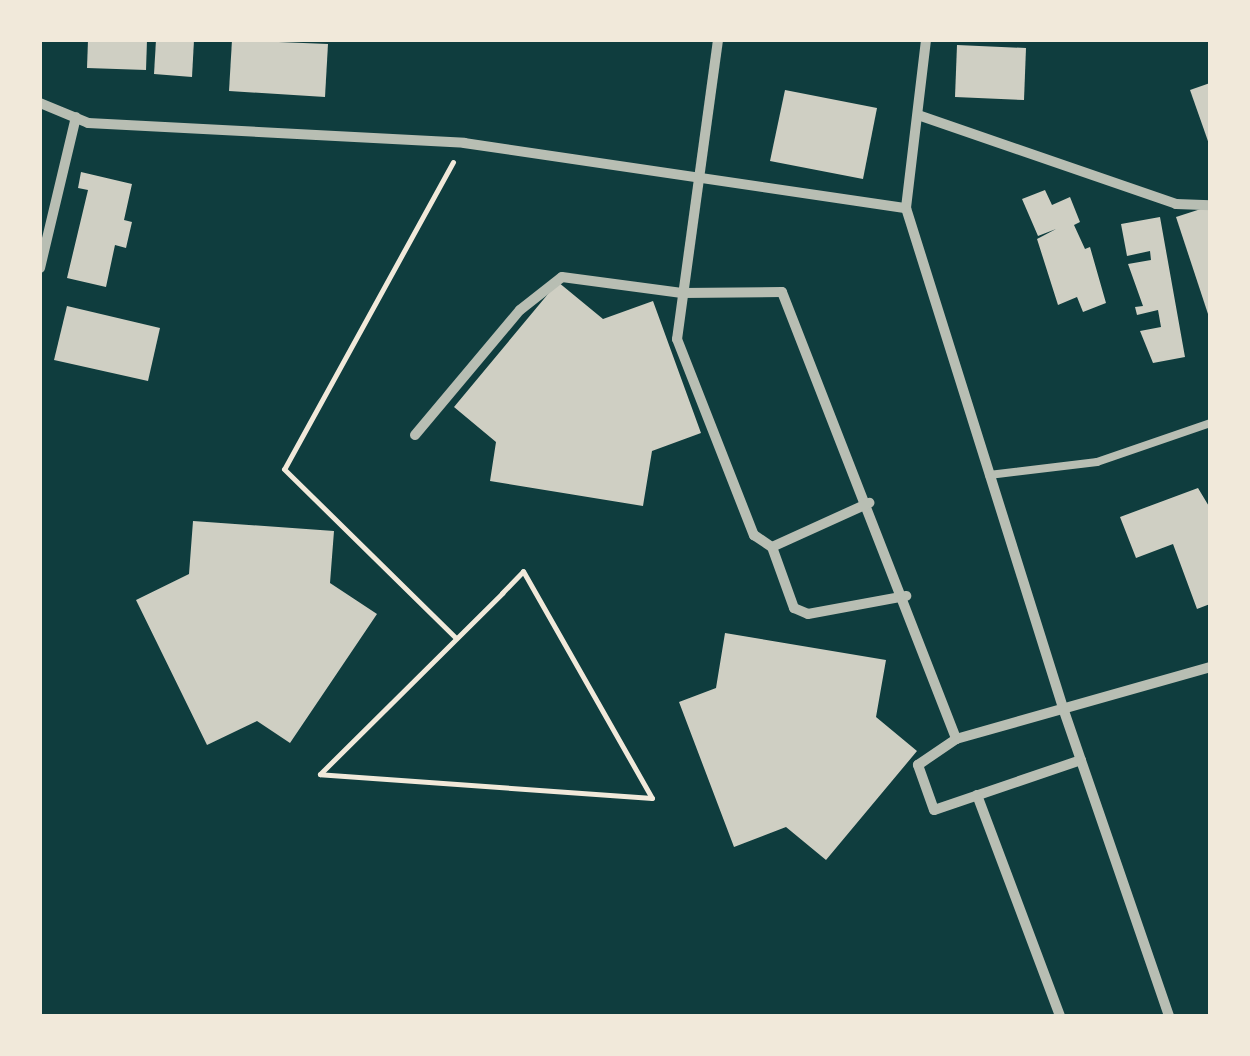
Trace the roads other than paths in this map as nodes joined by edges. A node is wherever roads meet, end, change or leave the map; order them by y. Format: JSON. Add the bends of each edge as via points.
{"nodes":[{"id":1,"x":718,"y":40,"type":"edge"},
{"id":2,"x":926,"y":40,"type":"edge"},
{"id":3,"x":40,"y":103,"type":"edge"},
{"id":4,"x":918,"y":115,"type":"junction"},
{"id":5,"x":76,"y":118,"type":"junction"},
{"id":6,"x":698,"y":181,"type":"junction"},
{"id":7,"x":1210,"y":205,"type":"edge"},
{"id":8,"x":906,"y":208,"type":"junction"},
{"id":9,"x":40,"y":268,"type":"edge"},
{"id":10,"x":682,"y":293,"type":"junction"},
{"id":11,"x":1210,"y":423,"type":"edge"},
{"id":12,"x":415,"y":435,"type":"dead end"},
{"id":13,"x":989,"y":474,"type":"junction"},
{"id":14,"x":869,"y":503,"type":"junction"},
{"id":15,"x":772,"y":547,"type":"junction"},
{"id":16,"x":906,"y":596,"type":"junction"},
{"id":17,"x":1210,"y":667,"type":"edge"},
{"id":18,"x":1064,"y":711,"type":"junction"},
{"id":19,"x":956,"y":739,"type":"junction"},
{"id":20,"x":1081,"y":760,"type":"junction"},
{"id":21,"x":978,"y":795,"type":"junction"},
{"id":22,"x":1060,"y":1016,"type":"edge"},
{"id":23,"x":1169,"y":1016,"type":"edge"}],
"edges":[{"from":1,"to":6,"type":"street"},
{"from":2,"to":4,"type":"street"},
{"from":3,"to":5,"type":"street"},
{"from":4,"to":7,"type":"street","via":[[1176,204]]},
{"from":4,"to":8,"type":"street"},
{"from":5,"to":6,"type":"street","via":[[464,143]]},
{"from":5,"to":9,"type":"street"},
{"from":6,"to":8,"type":"street","via":[[766,184]]},
{"from":6,"to":10,"type":"street"},
{"from":8,"to":13,"type":"street"},
{"from":10,"to":12,"type":"street","via":[[575,276],[552,281]]},
{"from":10,"to":14,"type":"street","via":[[761,289],[786,296]]},
{"from":10,"to":15,"type":"street","via":[[677,339],[754,535]]},
{"from":11,"to":13,"type":"lane","via":[[1097,462]]},
{"from":13,"to":18,"type":"street"},
{"from":14,"to":15,"type":"street"},
{"from":14,"to":16,"type":"street"},
{"from":15,"to":16,"type":"street","via":[[786,590],[802,612]]},
{"from":16,"to":19,"type":"street"},
{"from":17,"to":18,"type":"street"},
{"from":18,"to":19,"type":"street"},
{"from":18,"to":20,"type":"street"},
{"from":19,"to":21,"type":"street","via":[[918,764],[934,810]]},
{"from":20,"to":21,"type":"street"},
{"from":20,"to":23,"type":"street"},
{"from":21,"to":22,"type":"street"}]}
